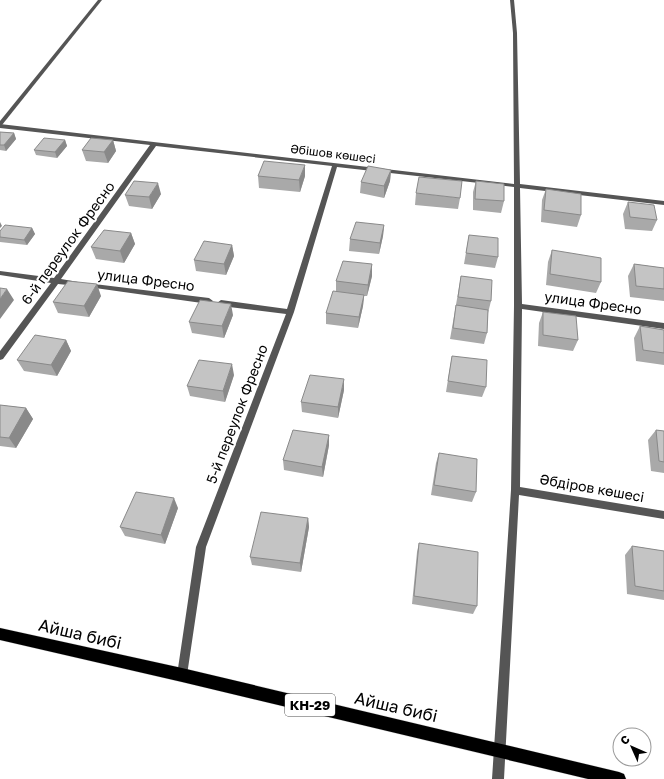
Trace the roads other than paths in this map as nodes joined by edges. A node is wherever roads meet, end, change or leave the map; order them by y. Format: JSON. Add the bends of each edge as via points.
{"nodes":[{"id":1,"x":100,"y":0,"type":"edge"},
{"id":2,"x":512,"y":0,"type":"edge"},
{"id":3,"x":0,"y":125,"type":"edge"},
{"id":4,"x":154,"y":144,"type":"junction"},
{"id":5,"x":335,"y":165,"type":"junction"},
{"id":6,"x":518,"y":186,"type":"junction"},
{"id":7,"x":664,"y":203,"type":"edge"},
{"id":8,"x":0,"y":273,"type":"edge"},
{"id":9,"x":56,"y":281,"type":"junction"},
{"id":10,"x":518,"y":306,"type":"junction"},
{"id":11,"x":290,"y":312,"type":"junction"},
{"id":12,"x":664,"y":326,"type":"edge"},
{"id":13,"x":0,"y":357,"type":"edge"},
{"id":14,"x":515,"y":490,"type":"junction"},
{"id":15,"x":664,"y":515,"type":"edge"},
{"id":16,"x":0,"y":634,"type":"edge"},
{"id":17,"x":182,"y":675,"type":"junction"},
{"id":18,"x":500,"y":750,"type":"junction"},
{"id":19,"x":498,"y":779,"type":"edge"},
{"id":20,"x":619,"y":779,"type":"edge"}],
"edges":[{"from":1,"to":3,"type":"street"},
{"from":2,"to":6,"type":"street"},
{"from":3,"to":4,"type":"street","name":"Әбішов көшесі"},
{"from":4,"to":5,"type":"street","name":"Әбішов көшесі"},
{"from":4,"to":9,"type":"street","name":"6-й переулок Фресно"},
{"from":5,"to":6,"type":"street","name":"Әбішов көшесі"},
{"from":5,"to":11,"type":"street","name":"5-й переулок Фресно"},
{"from":6,"to":7,"type":"street","name":"Әбішов көшесі"},
{"from":6,"to":10,"type":"street"},
{"from":8,"to":9,"type":"street","name":"улица Фресно"},
{"from":9,"to":11,"type":"street","name":"улица Фресно"},
{"from":9,"to":13,"type":"street","name":"6-й переулок Фресно"},
{"from":10,"to":12,"type":"street","name":"улица Фресно"},
{"from":10,"to":14,"type":"street"},
{"from":11,"to":17,"type":"street","name":"5-й переулок Фресно","via":[[201,547]]},
{"from":14,"to":15,"type":"street","name":"Әбдіров көшесі"},
{"from":14,"to":18,"type":"street"},
{"from":16,"to":17,"type":"main road","name":"Айша бибі","number":"КН-29"},
{"from":17,"to":18,"type":"main road","name":"Айша бибі","number":"КН-29"},
{"from":18,"to":19,"type":"street"},
{"from":18,"to":20,"type":"main road","name":"Айша бибі","number":"КН-29"}]}
